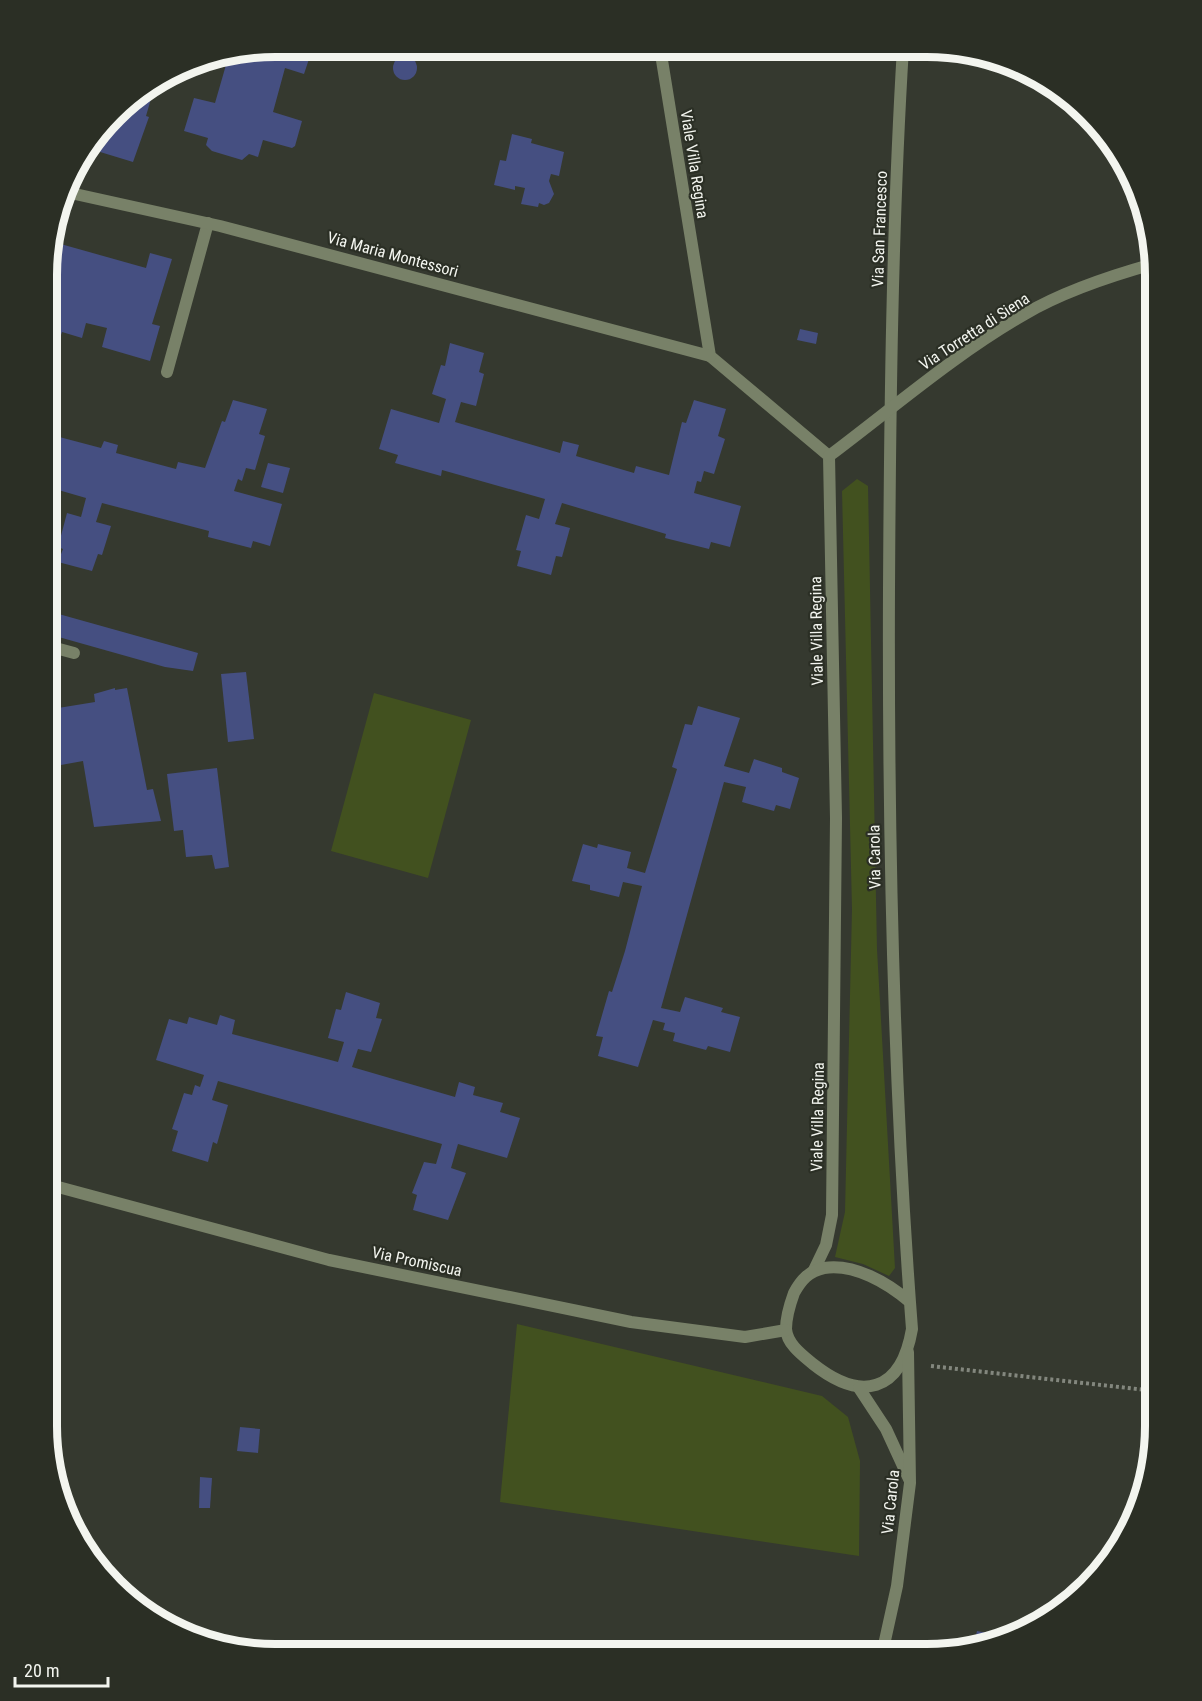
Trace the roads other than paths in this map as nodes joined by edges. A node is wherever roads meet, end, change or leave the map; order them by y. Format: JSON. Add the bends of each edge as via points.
{"nodes":[{"id":1,"x":661,"y":57,"type":"edge"},
{"id":2,"x":903,"y":57,"type":"edge"},
{"id":3,"x":73,"y":194,"type":"edge"},
{"id":4,"x":208,"y":223,"type":"junction"},
{"id":5,"x":1145,"y":266,"type":"edge"},
{"id":6,"x":710,"y":356,"type":"junction"},
{"id":7,"x":167,"y":372,"type":"dead end"},
{"id":8,"x":889,"y":410,"type":"junction"},
{"id":9,"x":829,"y":456,"type":"junction"},
{"id":10,"x":57,"y":648,"type":"edge"},
{"id":11,"x":74,"y":653,"type":"dead end"},
{"id":12,"x":57,"y":1187,"type":"edge"},
{"id":13,"x":814,"y":1270,"type":"junction"},
{"id":14,"x":910,"y":1302,"type":"junction"},
{"id":15,"x":786,"y":1330,"type":"junction"},
{"id":16,"x":909,"y":1357,"type":"junction"},
{"id":17,"x":859,"y":1388,"type":"junction"},
{"id":18,"x":910,"y":1483,"type":"junction"},
{"id":19,"x":884,"y":1644,"type":"edge"}],
"edges":[{"from":1,"to":6,"type":"street","name":"Viale Villa Regina"},
{"from":2,"to":8,"type":"street","name":"Via San Francesco"},
{"from":3,"to":4,"type":"street","name":"Via Maria Montessori"},
{"from":4,"to":6,"type":"street","name":"Via Maria Montessori"},
{"from":4,"to":7,"type":"street"},
{"from":5,"to":8,"type":"street","name":"Via Torretta di Siena","via":[[1115,274],[1026,313],[947,365]]},
{"from":6,"to":9,"type":"street"},
{"from":8,"to":9,"type":"street","name":"Via Torretta di Siena"},
{"from":8,"to":14,"type":"street","name":"Via Carola","via":[[888,785],[893,992]]},
{"from":9,"to":13,"type":"street","name":"Viale Villa Regina","via":[[837,819],[832,1215],[826,1245]]},
{"from":10,"to":11,"type":"street"},
{"from":12,"to":15,"type":"street","name":"Via Promiscua","via":[[329,1260],[631,1322],[745,1337]]},
{"from":13,"to":14,"type":"street","via":[[830,1267],[854,1271],[891,1285]]},
{"from":13,"to":15,"type":"street","via":[[800,1281],[789,1304]]},
{"from":14,"to":16,"type":"street"},
{"from":15,"to":17,"type":"street","via":[[797,1351],[830,1378]]},
{"from":16,"to":17,"type":"street","via":[[883,1384]]},
{"from":16,"to":18,"type":"street","name":"Via Carola"},
{"from":17,"to":18,"type":"street","via":[[886,1429]]},
{"from":18,"to":19,"type":"street","name":"Via Carola","via":[[897,1586]]}]}
